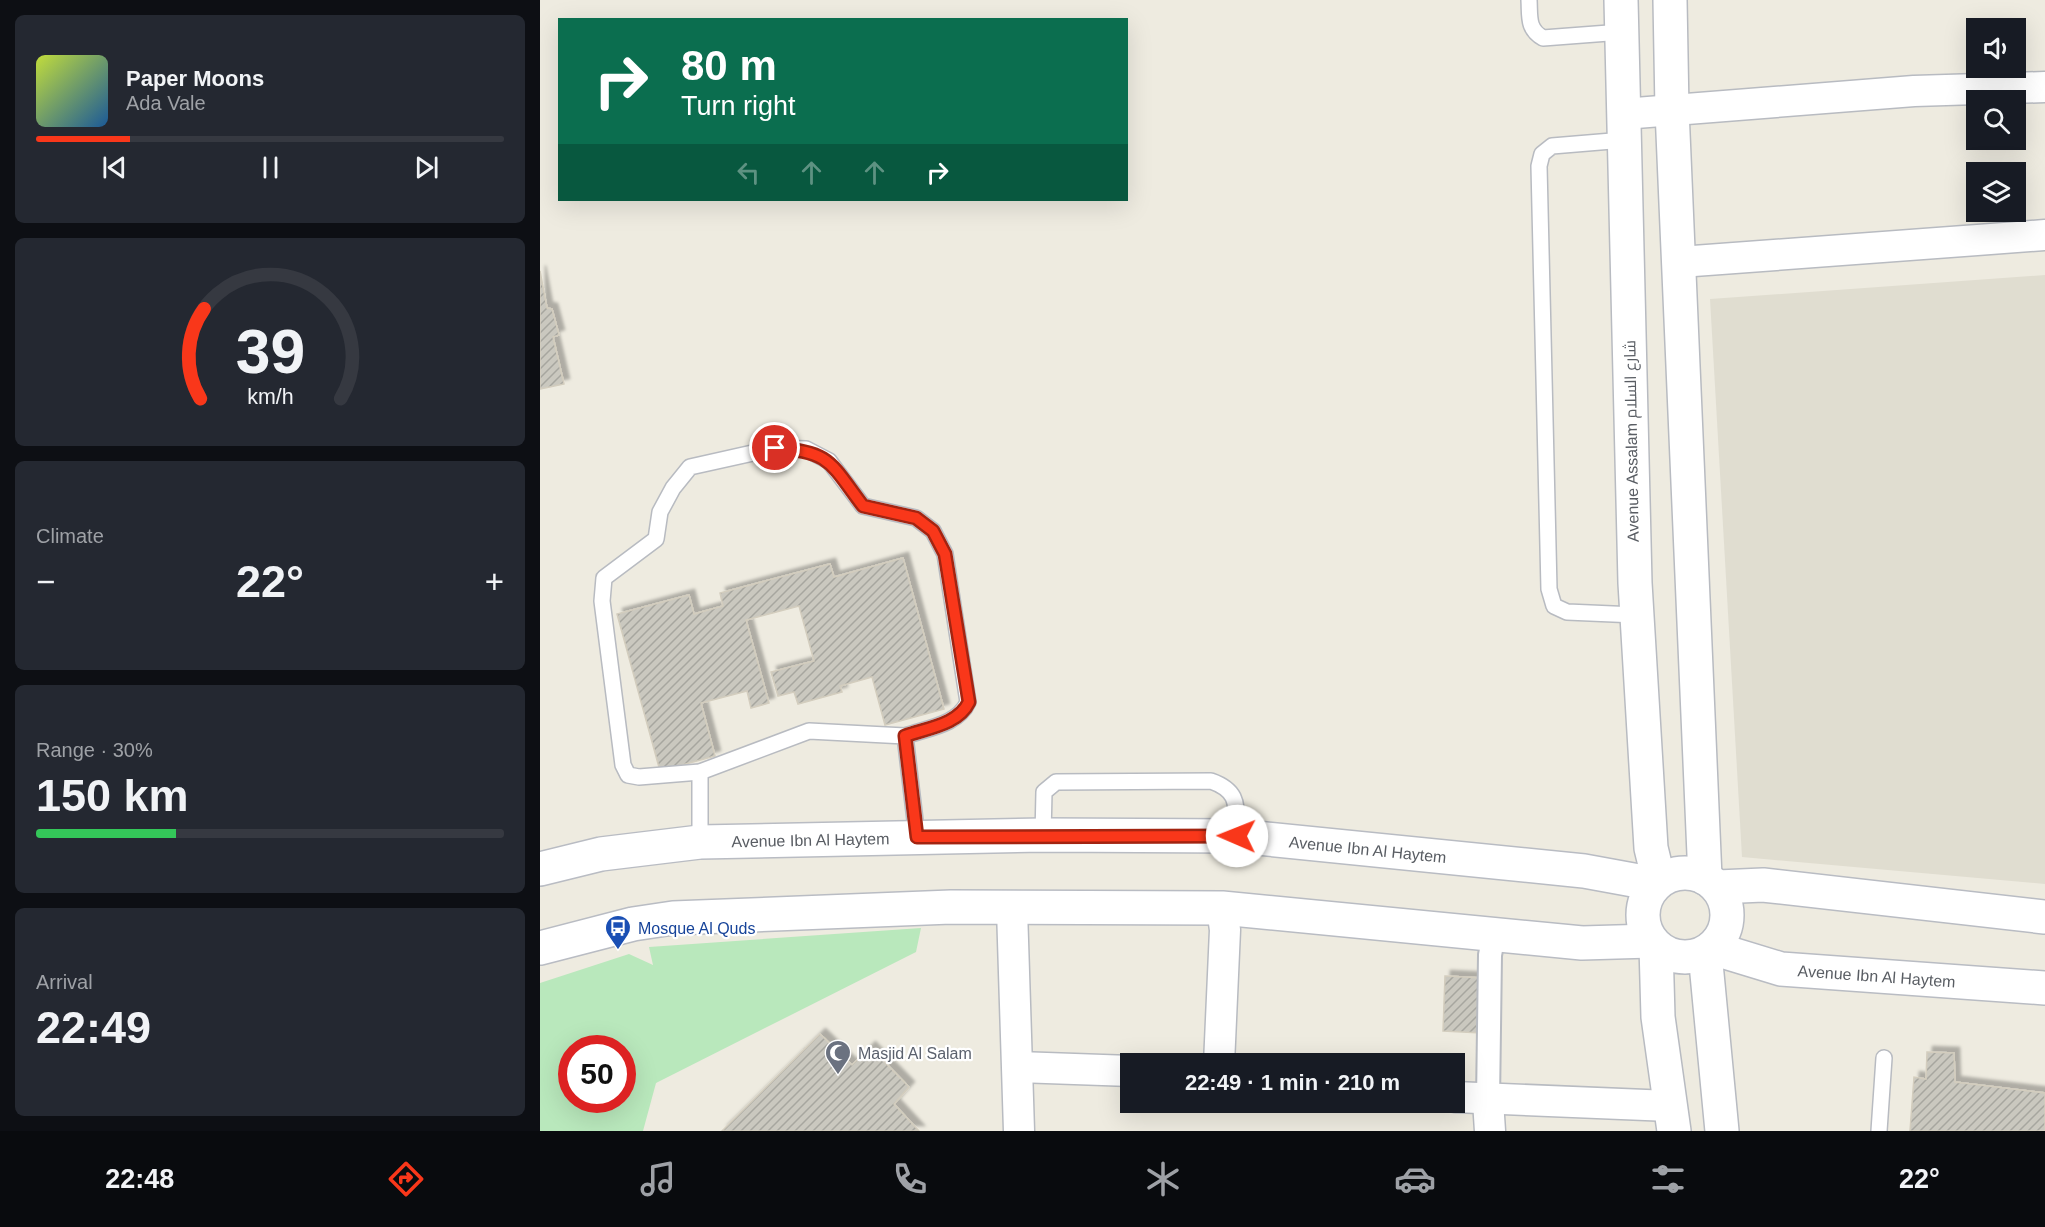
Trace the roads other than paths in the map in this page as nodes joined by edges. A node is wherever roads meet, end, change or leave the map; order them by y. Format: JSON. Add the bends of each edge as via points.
{"nodes":[{"id":1,"x":1529,"y":0,"type":"edge"},
{"id":2,"x":1670,"y":0,"type":"edge"},
{"id":3,"x":1622,"y":16,"type":"edge"},
{"id":4,"x":2045,"y":87,"type":"edge"},
{"id":5,"x":1672,"y":110,"type":"junction"},
{"id":6,"x":1623,"y":127,"type":"junction"},
{"id":7,"x":2045,"y":235,"type":"edge"},
{"id":8,"x":1680,"y":262,"type":"junction"},
{"id":9,"x":1636,"y":615,"type":"junction"},
{"id":10,"x":905,"y":736,"type":"junction"},
{"id":11,"x":700,"y":772,"type":"junction"},
{"id":12,"x":1043,"y":835,"type":"junction"},
{"id":13,"x":1237,"y":836,"type":"junction"},
{"id":14,"x":917,"y":837,"type":"junction"},
{"id":15,"x":700,"y":842,"type":"junction"},
{"id":16,"x":540,"y":869,"type":"edge"},
{"id":17,"x":1657,"y":882,"type":"junction"},
{"id":18,"x":1711,"y":882,"type":"junction"},
{"id":19,"x":1222,"y":908,"type":"junction"},
{"id":20,"x":1012,"y":909,"type":"junction"},
{"id":21,"x":2045,"y":917,"type":"edge"},
{"id":22,"x":1494,"y":934,"type":"junction"},
{"id":23,"x":1653,"y":943,"type":"junction"},
{"id":24,"x":540,"y":948,"type":"edge"},
{"id":25,"x":1709,"y":950,"type":"junction"},
{"id":26,"x":2045,"y":988,"type":"edge"},
{"id":27,"x":1219,"y":1053,"type":"edge"},
{"id":28,"x":1884,"y":1058,"type":"dead end"},
{"id":29,"x":1018,"y":1067,"type":"junction"},
{"id":30,"x":1120,"y":1071,"type":"edge"},
{"id":31,"x":1465,"y":1098,"type":"edge"},
{"id":32,"x":1488,"y":1101,"type":"junction"},
{"id":33,"x":1672,"y":1119,"type":"edge"},
{"id":34,"x":1019,"y":1131,"type":"edge"},
{"id":35,"x":1490,"y":1131,"type":"edge"},
{"id":36,"x":1722,"y":1131,"type":"edge"},
{"id":37,"x":1879,"y":1131,"type":"edge"}],
"edges":[{"from":1,"to":3,"type":"lane","via":[[1530,24],[1534,33],[1543,38]]},
{"from":2,"to":5,"type":"main road"},
{"from":3,"to":6,"type":"main road","name":"Avenue Assalam شارع السلام"},
{"from":4,"to":5,"type":"street","via":[[1914,91]]},
{"from":5,"to":6,"type":"street"},
{"from":5,"to":8,"type":"main road"},
{"from":6,"to":9,"type":"main road","name":"Avenue Assalam شارع السلام"},
{"from":6,"to":9,"type":"lane","via":[[1552,146],[1542,154],[1539,166],[1549,589],[1554,606],[1567,612]]},
{"from":7,"to":8,"type":"street"},
{"from":8,"to":18,"type":"main road"},
{"from":9,"to":17,"type":"main road","name":"Avenue Assalam شارع السلام","via":[[1651,848]]},
{"from":10,"to":11,"type":"lane","via":[[809,731]]},
{"from":10,"to":11,"type":"lane","via":[[955,719],[969,702],[945,554],[933,531],[916,518],[863,506],[829,461],[806,449],[775,448],[690,467],[660,512],[656,539],[604,578],[602,601],[623,765],[628,775],[639,777]]},
{"from":10,"to":14,"type":"lane"},
{"from":11,"to":15,"type":"lane"},
{"from":12,"to":13,"type":"main road","name":"Avenue Ibn Al Haytem"},
{"from":12,"to":13,"type":"lane","via":[[1044,792],[1056,782],[1211,781],[1226,786],[1234,796]]},
{"from":12,"to":14,"type":"main road","name":"Avenue Ibn Al Haytem"},
{"from":13,"to":17,"type":"main road","name":"Avenue Ibn Al Haytem"},
{"from":14,"to":15,"type":"main road","name":"Avenue Ibn Al Haytem"},
{"from":15,"to":16,"type":"main road","name":"Avenue Ibn Al Haytem","via":[[601,854]]},
{"from":17,"to":18,"type":"main road","via":[[1682,872]]},
{"from":17,"to":23,"type":"main road","via":[[1645,902],[1643,922]]},
{"from":18,"to":21,"type":"main road"},
{"from":18,"to":25,"type":"main road","via":[[1726,902],[1728,919],[1723,934]]},
{"from":19,"to":20,"type":"main road"},
{"from":19,"to":22,"type":"main road"},
{"from":19,"to":27,"type":"street","via":[[1225,930]]},
{"from":20,"to":24,"type":"main road","via":[[951,907],[684,917],[633,924]]},
{"from":20,"to":29,"type":"street"},
{"from":22,"to":23,"type":"main road","via":[[1582,943]]},
{"from":22,"to":32,"type":"street","via":[[1490,955]]},
{"from":23,"to":25,"type":"main road","via":[[1680,957],[1693,957]]},
{"from":23,"to":33,"type":"main road"},
{"from":25,"to":26,"type":"main road","name":"Avenue Ibn Al Haytem","via":[[1781,969]]},
{"from":25,"to":36,"type":"main road"},
{"from":28,"to":37,"type":"lane"},
{"from":29,"to":30,"type":"street"},
{"from":29,"to":34,"type":"street"},
{"from":31,"to":32,"type":"street"},
{"from":32,"to":33,"type":"street"},
{"from":32,"to":35,"type":"street"}]}
